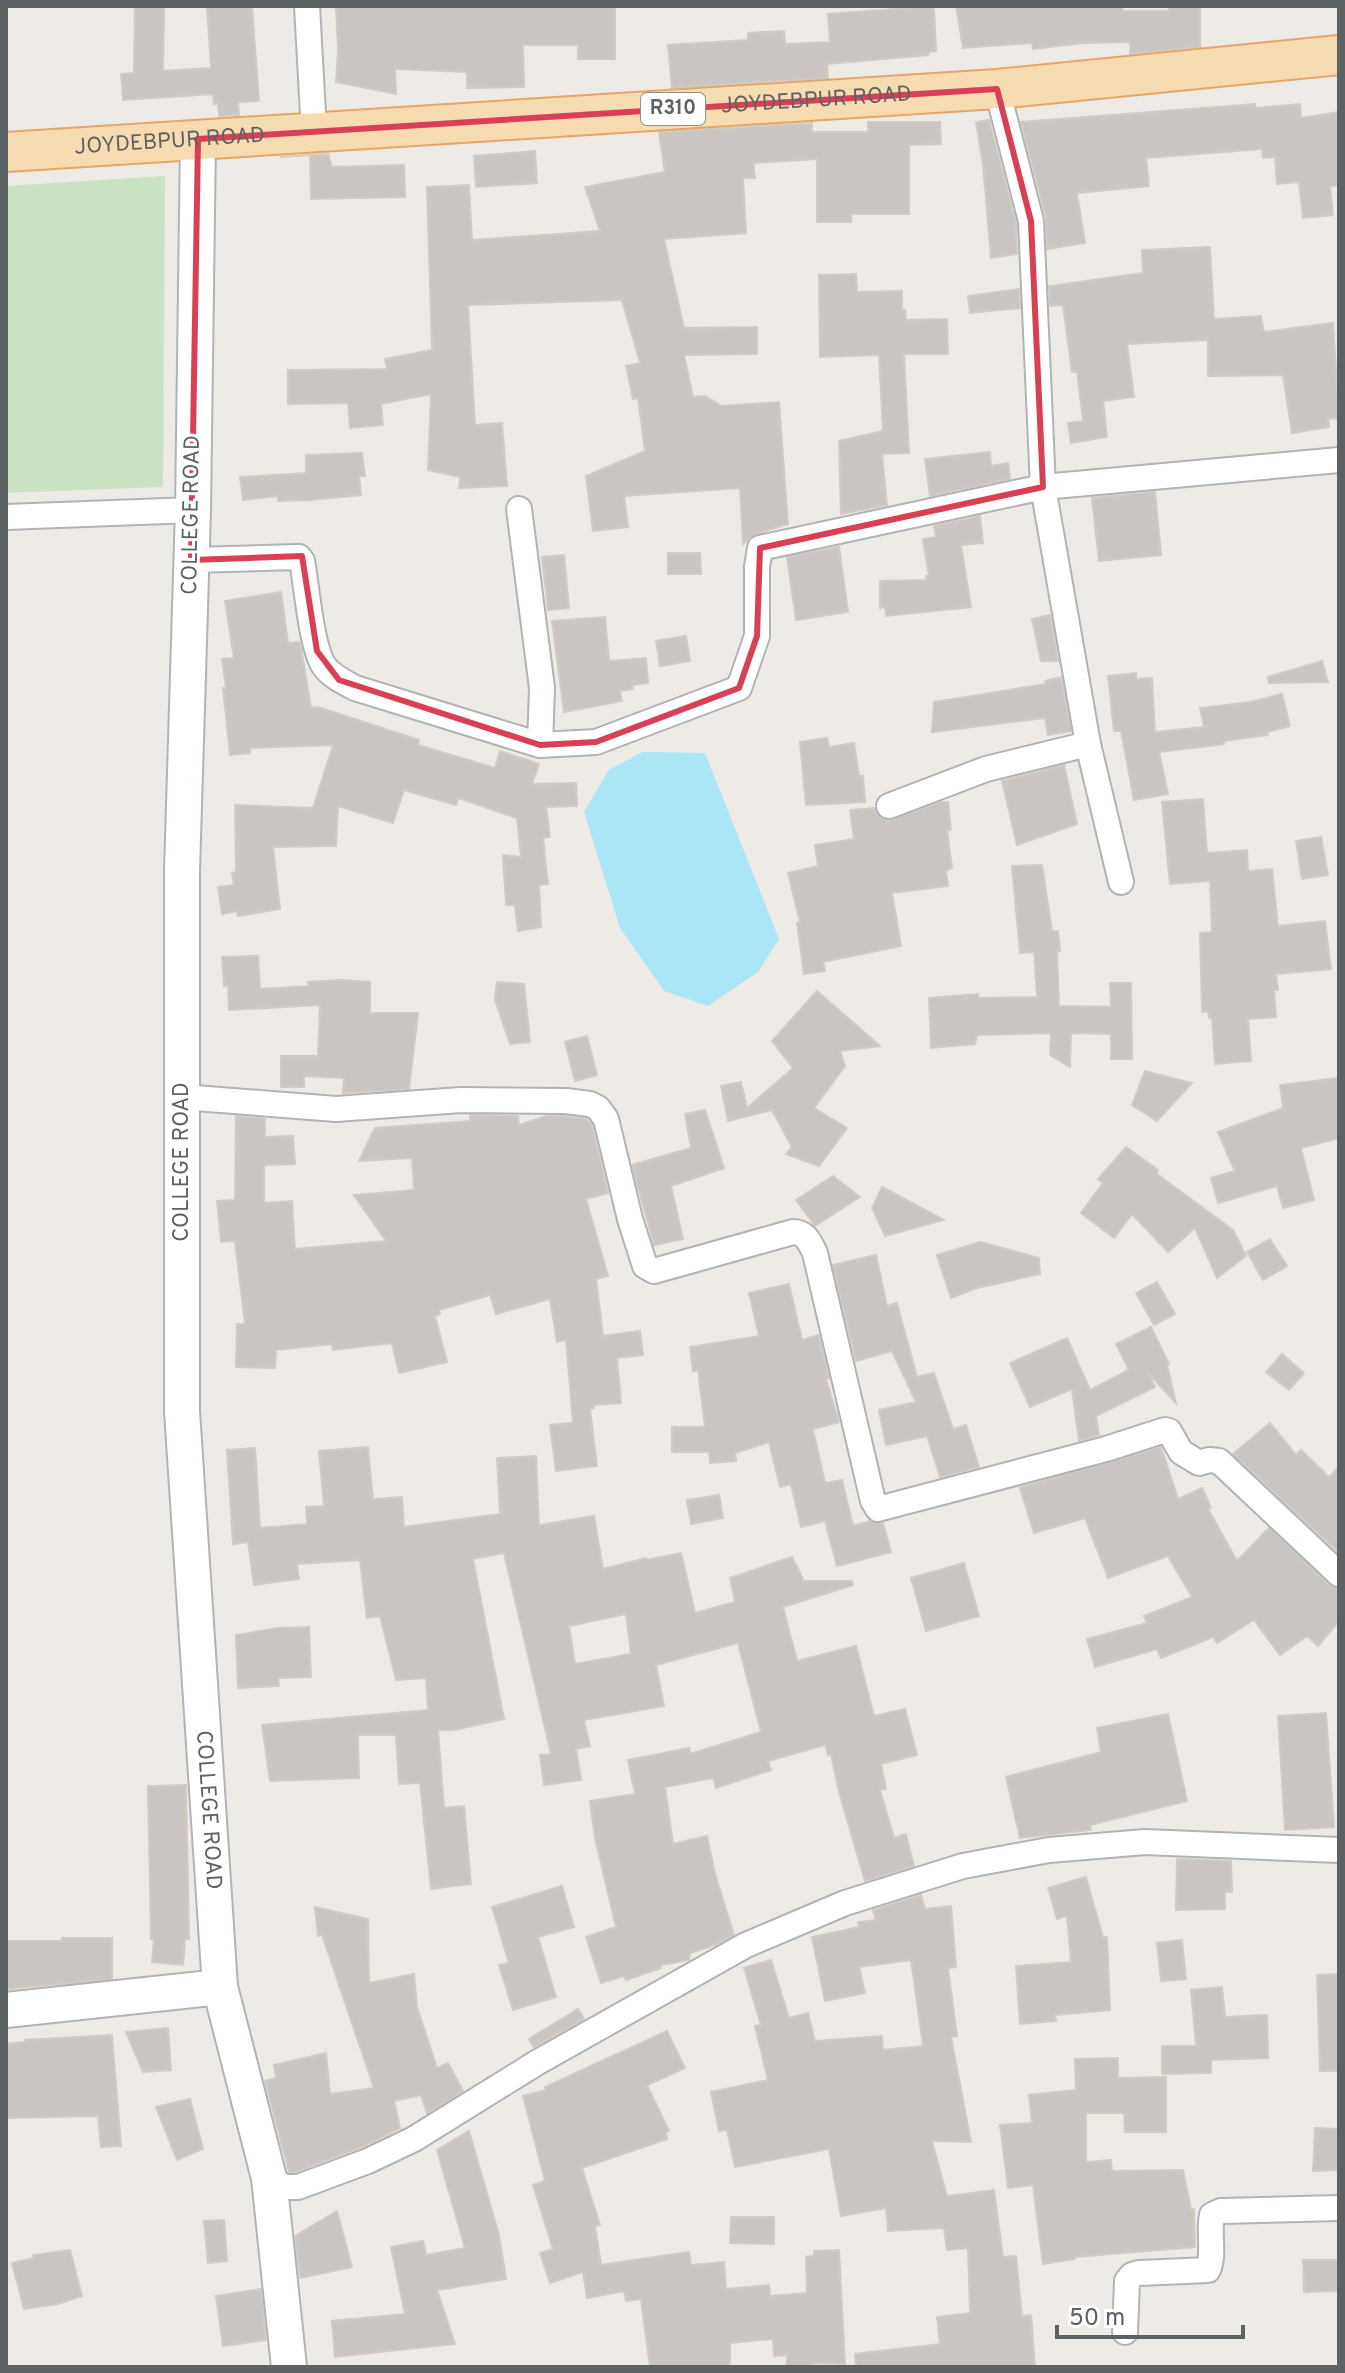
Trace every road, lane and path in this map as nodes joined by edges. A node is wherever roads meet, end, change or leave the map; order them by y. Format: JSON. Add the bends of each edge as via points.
{"nodes":[{"id":1,"x":307,"y":6,"type":"edge"},
{"id":2,"x":1339,"y":55,"type":"edge"},
{"id":3,"x":997,"y":89,"type":"junction"},
{"id":4,"x":314,"y":132,"type":"junction"},
{"id":5,"x":198,"y":139,"type":"junction"},
{"id":6,"x":6,"y":152,"type":"edge"},
{"id":7,"x":1339,"y":460,"type":"edge"},
{"id":8,"x":1043,"y":487,"type":"junction"},
{"id":9,"x":519,"y":509,"type":"dead end"},
{"id":10,"x":193,"y":510,"type":"junction"},
{"id":11,"x":6,"y":517,"type":"edge"},
{"id":12,"x":191,"y":560,"type":"junction"},
{"id":13,"x":1088,"y":744,"type":"junction"},
{"id":14,"x":540,"y":745,"type":"junction"},
{"id":15,"x":889,"y":806,"type":"dead end"},
{"id":16,"x":1121,"y":882,"type":"dead end"},
{"id":17,"x":182,"y":1097,"type":"junction"},
{"id":18,"x":1339,"y":1574,"type":"edge"},
{"id":19,"x":1339,"y":1850,"type":"edge"},
{"id":20,"x":220,"y":1987,"type":"junction"},
{"id":21,"x":6,"y":2010,"type":"edge"},
{"id":22,"x":269,"y":2178,"type":"junction"},
{"id":23,"x":1339,"y":2208,"type":"edge"},
{"id":24,"x":1125,"y":2332,"type":"dead end"},
{"id":25,"x":289,"y":2367,"type":"edge"}],
"edges":[{"from":1,"to":4,"type":"street"},
{"from":2,"to":3,"type":"main road","name":"JOYDEBPUR ROAD","number":"R310"},
{"from":3,"to":4,"type":"main road","name":"JOYDEBPUR ROAD","number":"R310"},
{"from":3,"to":8,"type":"street","via":[[1031,221]]},
{"from":4,"to":5,"type":"main road","name":"JOYDEBPUR ROAD","number":"R310"},
{"from":5,"to":6,"type":"main road","name":"JOYDEBPUR ROAD","number":"R310"},
{"from":5,"to":10,"type":"main road","name":"COLLEGE ROAD"},
{"from":7,"to":8,"type":"street"},
{"from":8,"to":13,"type":"street"},
{"from":8,"to":14,"type":"street","via":[[760,548],[757,636],[739,688],[596,742]]},
{"from":9,"to":14,"type":"street","via":[[542,688]]},
{"from":10,"to":11,"type":"street"},
{"from":10,"to":12,"type":"main road","name":"COLLEGE ROAD"},
{"from":12,"to":14,"type":"street","via":[[299,557],[317,651],[339,680]]},
{"from":12,"to":17,"type":"main road","name":"COLLEGE ROAD"},
{"from":13,"to":15,"type":"street","via":[[986,769]]},
{"from":13,"to":16,"type":"street"},
{"from":17,"to":18,"type":"street","via":[[336,1109],[461,1100],[590,1104],[606,1119],[645,1266],[654,1271],[793,1232],[808,1239],[878,1509],[1165,1430],[1181,1452],[1199,1463],[1219,1461]]},
{"from":17,"to":20,"type":"main road","name":"COLLEGE ROAD","via":[[182,1411]]},
{"from":19,"to":22,"type":"street","via":[[1145,1842],[1049,1850],[963,1866],[845,1903],[746,1945],[368,2161],[298,2187]]},
{"from":20,"to":21,"type":"main road"},
{"from":20,"to":22,"type":"main road","name":"COLLEGE ROAD"},
{"from":22,"to":25,"type":"main road","name":"COLLEGE ROAD"},
{"from":23,"to":24,"type":"street","via":[[1212,2215],[1208,2270],[1132,2275],[1127,2281]]}]}
